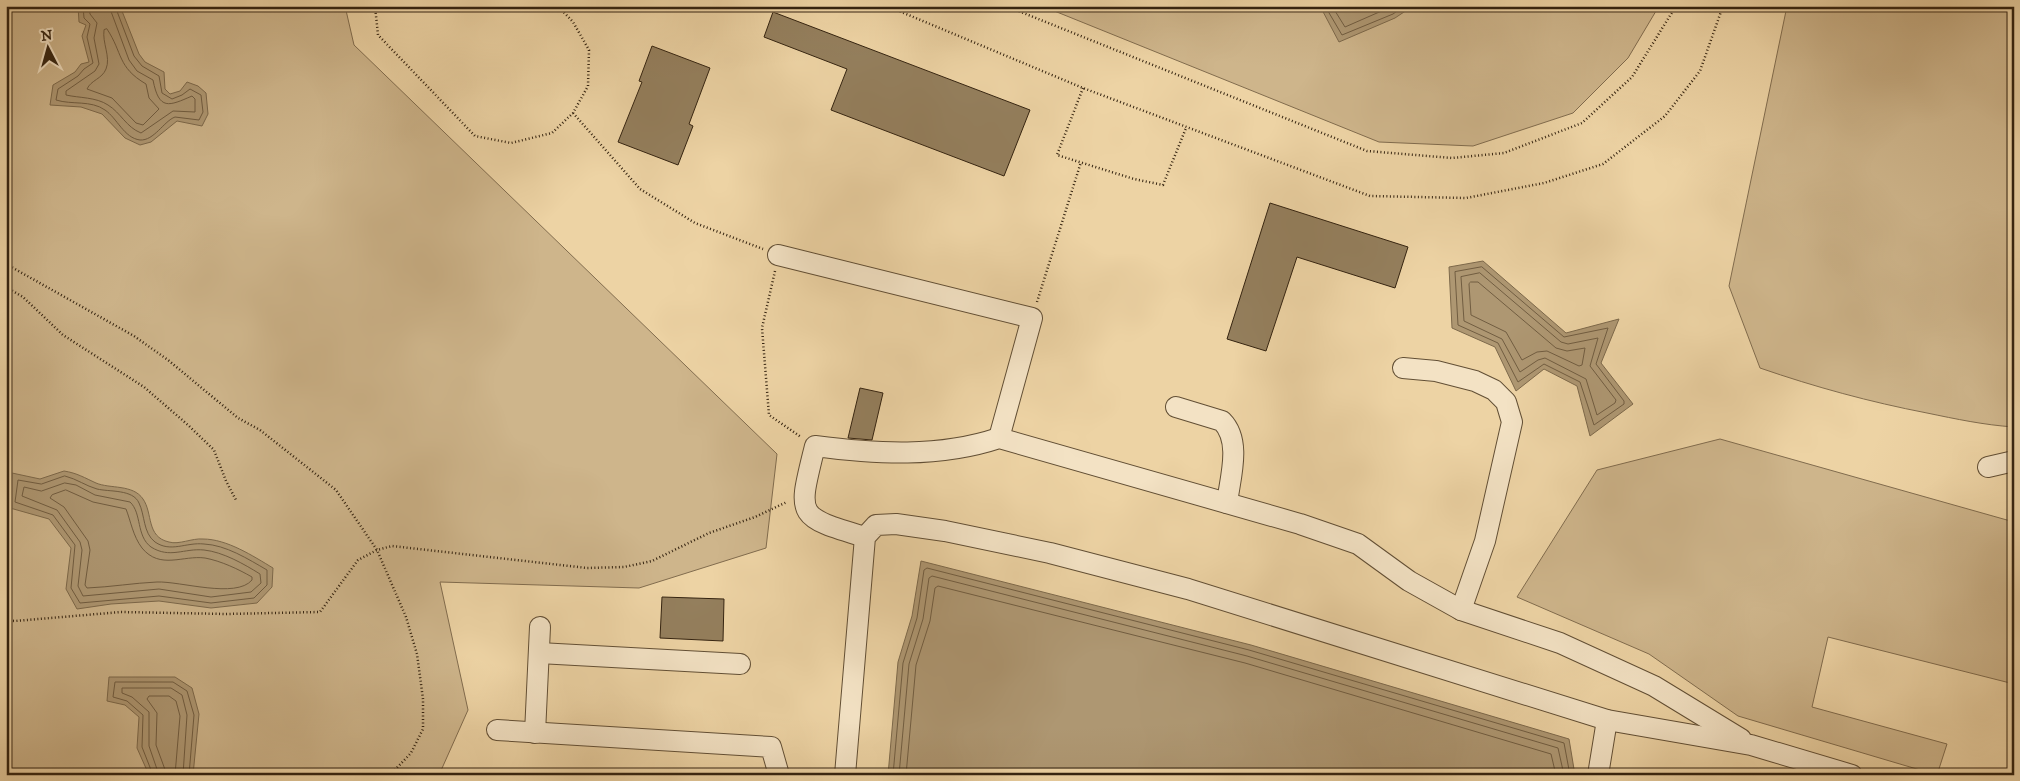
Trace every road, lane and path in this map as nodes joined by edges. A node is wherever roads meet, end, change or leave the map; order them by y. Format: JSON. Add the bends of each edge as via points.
{"nodes":[{"id":1,"x":375,"y":6,"type":"edge"},
{"id":2,"x":558,"y":6,"type":"edge"},
{"id":3,"x":887,"y":6,"type":"edge"},
{"id":4,"x":1006,"y":6,"type":"edge"},
{"id":5,"x":1676,"y":6,"type":"edge"},
{"id":6,"x":1723,"y":6,"type":"edge"},
{"id":7,"x":1083,"y":88,"type":"junction"},
{"id":8,"x":573,"y":113,"type":"junction"},
{"id":9,"x":1186,"y":128,"type":"junction"},
{"id":10,"x":1081,"y":162,"type":"junction"},
{"id":11,"x":778,"y":255,"type":"junction"},
{"id":12,"x":6,"y":264,"type":"edge"},
{"id":13,"x":6,"y":287,"type":"edge"},
{"id":14,"x":1032,"y":318,"type":"junction"},
{"id":15,"x":1403,"y":368,"type":"dead end"},
{"id":16,"x":1176,"y":407,"type":"dead end"},
{"id":17,"x":999,"y":438,"type":"junction"},
{"id":18,"x":815,"y":446,"type":"junction"},
{"id":19,"x":2014,"y":461,"type":"edge"},
{"id":20,"x":1988,"y":467,"type":"dead end"},
{"id":21,"x":236,"y":500,"type":"dead end"},
{"id":22,"x":1227,"y":503,"type":"junction"},
{"id":23,"x":804,"y":506,"type":"junction"},
{"id":24,"x":865,"y":537,"type":"junction"},
{"id":25,"x":377,"y":550,"type":"junction"},
{"id":26,"x":1461,"y":610,"type":"junction"},
{"id":27,"x":6,"y":620,"type":"edge"},
{"id":28,"x":540,"y":627,"type":"dead end"},
{"id":29,"x":538,"y":653,"type":"junction"},
{"id":30,"x":740,"y":664,"type":"dead end"},
{"id":31,"x":1606,"y":720,"type":"junction"},
{"id":32,"x":497,"y":730,"type":"dead end"},
{"id":33,"x":535,"y":733,"type":"junction"},
{"id":34,"x":1751,"y":745,"type":"junction"},
{"id":35,"x":390,"y":775,"type":"edge"},
{"id":36,"x":779,"y":775,"type":"edge"},
{"id":37,"x":845,"y":775,"type":"edge"},
{"id":38,"x":1598,"y":775,"type":"edge"},
{"id":39,"x":1852,"y":775,"type":"edge"}],
"edges":[{"from":1,"to":8,"type":"path","via":[[378,35],[475,136],[511,143],[552,133]]},
{"from":2,"to":8,"type":"path","via":[[573,22],[590,50],[588,86]]},
{"from":3,"to":7,"type":"path"},
{"from":4,"to":5,"type":"path","via":[[1367,151],[1452,158],[1504,153],[1582,122],[1632,77]]},
{"from":6,"to":9,"type":"path","via":[[1700,71],[1665,116],[1603,164],[1544,183],[1466,198],[1370,196]]},
{"from":7,"to":9,"type":"path"},
{"from":7,"to":10,"type":"path","via":[[1058,155]]},
{"from":8,"to":11,"type":"path","via":[[640,189],[695,222]]},
{"from":9,"to":10,"type":"path","via":[[1163,185]]},
{"from":10,"to":14,"type":"path"},
{"from":11,"to":14,"type":"street"},
{"from":11,"to":18,"type":"path","via":[[762,328],[769,415]]},
{"from":12,"to":25,"type":"path","via":[[134,336],[238,418],[306,464],[336,490]]},
{"from":13,"to":21,"type":"path","via":[[23,297],[63,335],[144,387],[188,425],[214,450]]},
{"from":14,"to":17,"type":"street"},
{"from":15,"to":26,"type":"street","via":[[1436,371],[1475,381],[1494,390],[1506,402],[1512,422],[1485,541]]},
{"from":16,"to":22,"type":"street","via":[[1227,426],[1234,444]]},
{"from":17,"to":18,"type":"street","via":[[978,445],[911,452],[860,452]]},
{"from":17,"to":22,"type":"street"},
{"from":18,"to":23,"type":"street","via":[[803,495]]},
{"from":19,"to":20,"type":"street"},
{"from":22,"to":26,"type":"street","via":[[1358,544],[1409,581]]},
{"from":23,"to":24,"type":"street","via":[[810,515],[826,525]]},
{"from":23,"to":25,"type":"path","via":[[785,502],[652,561],[624,567],[587,568],[403,545]]},
{"from":24,"to":31,"type":"street","via":[[876,525],[896,524],[1050,553],[1188,589]]},
{"from":24,"to":37,"type":"street"},
{"from":25,"to":27,"type":"path","via":[[358,560],[320,612],[121,612]]},
{"from":25,"to":35,"type":"path","via":[[406,617],[417,654],[424,699],[423,730],[411,753]]},
{"from":26,"to":34,"type":"street","via":[[1560,643],[1646,682]]},
{"from":28,"to":29,"type":"street"},
{"from":29,"to":30,"type":"street"},
{"from":29,"to":33,"type":"street"},
{"from":31,"to":34,"type":"street"},
{"from":31,"to":38,"type":"street"},
{"from":32,"to":33,"type":"street"},
{"from":33,"to":36,"type":"street","via":[[771,747]]},
{"from":34,"to":39,"type":"street"}]}
